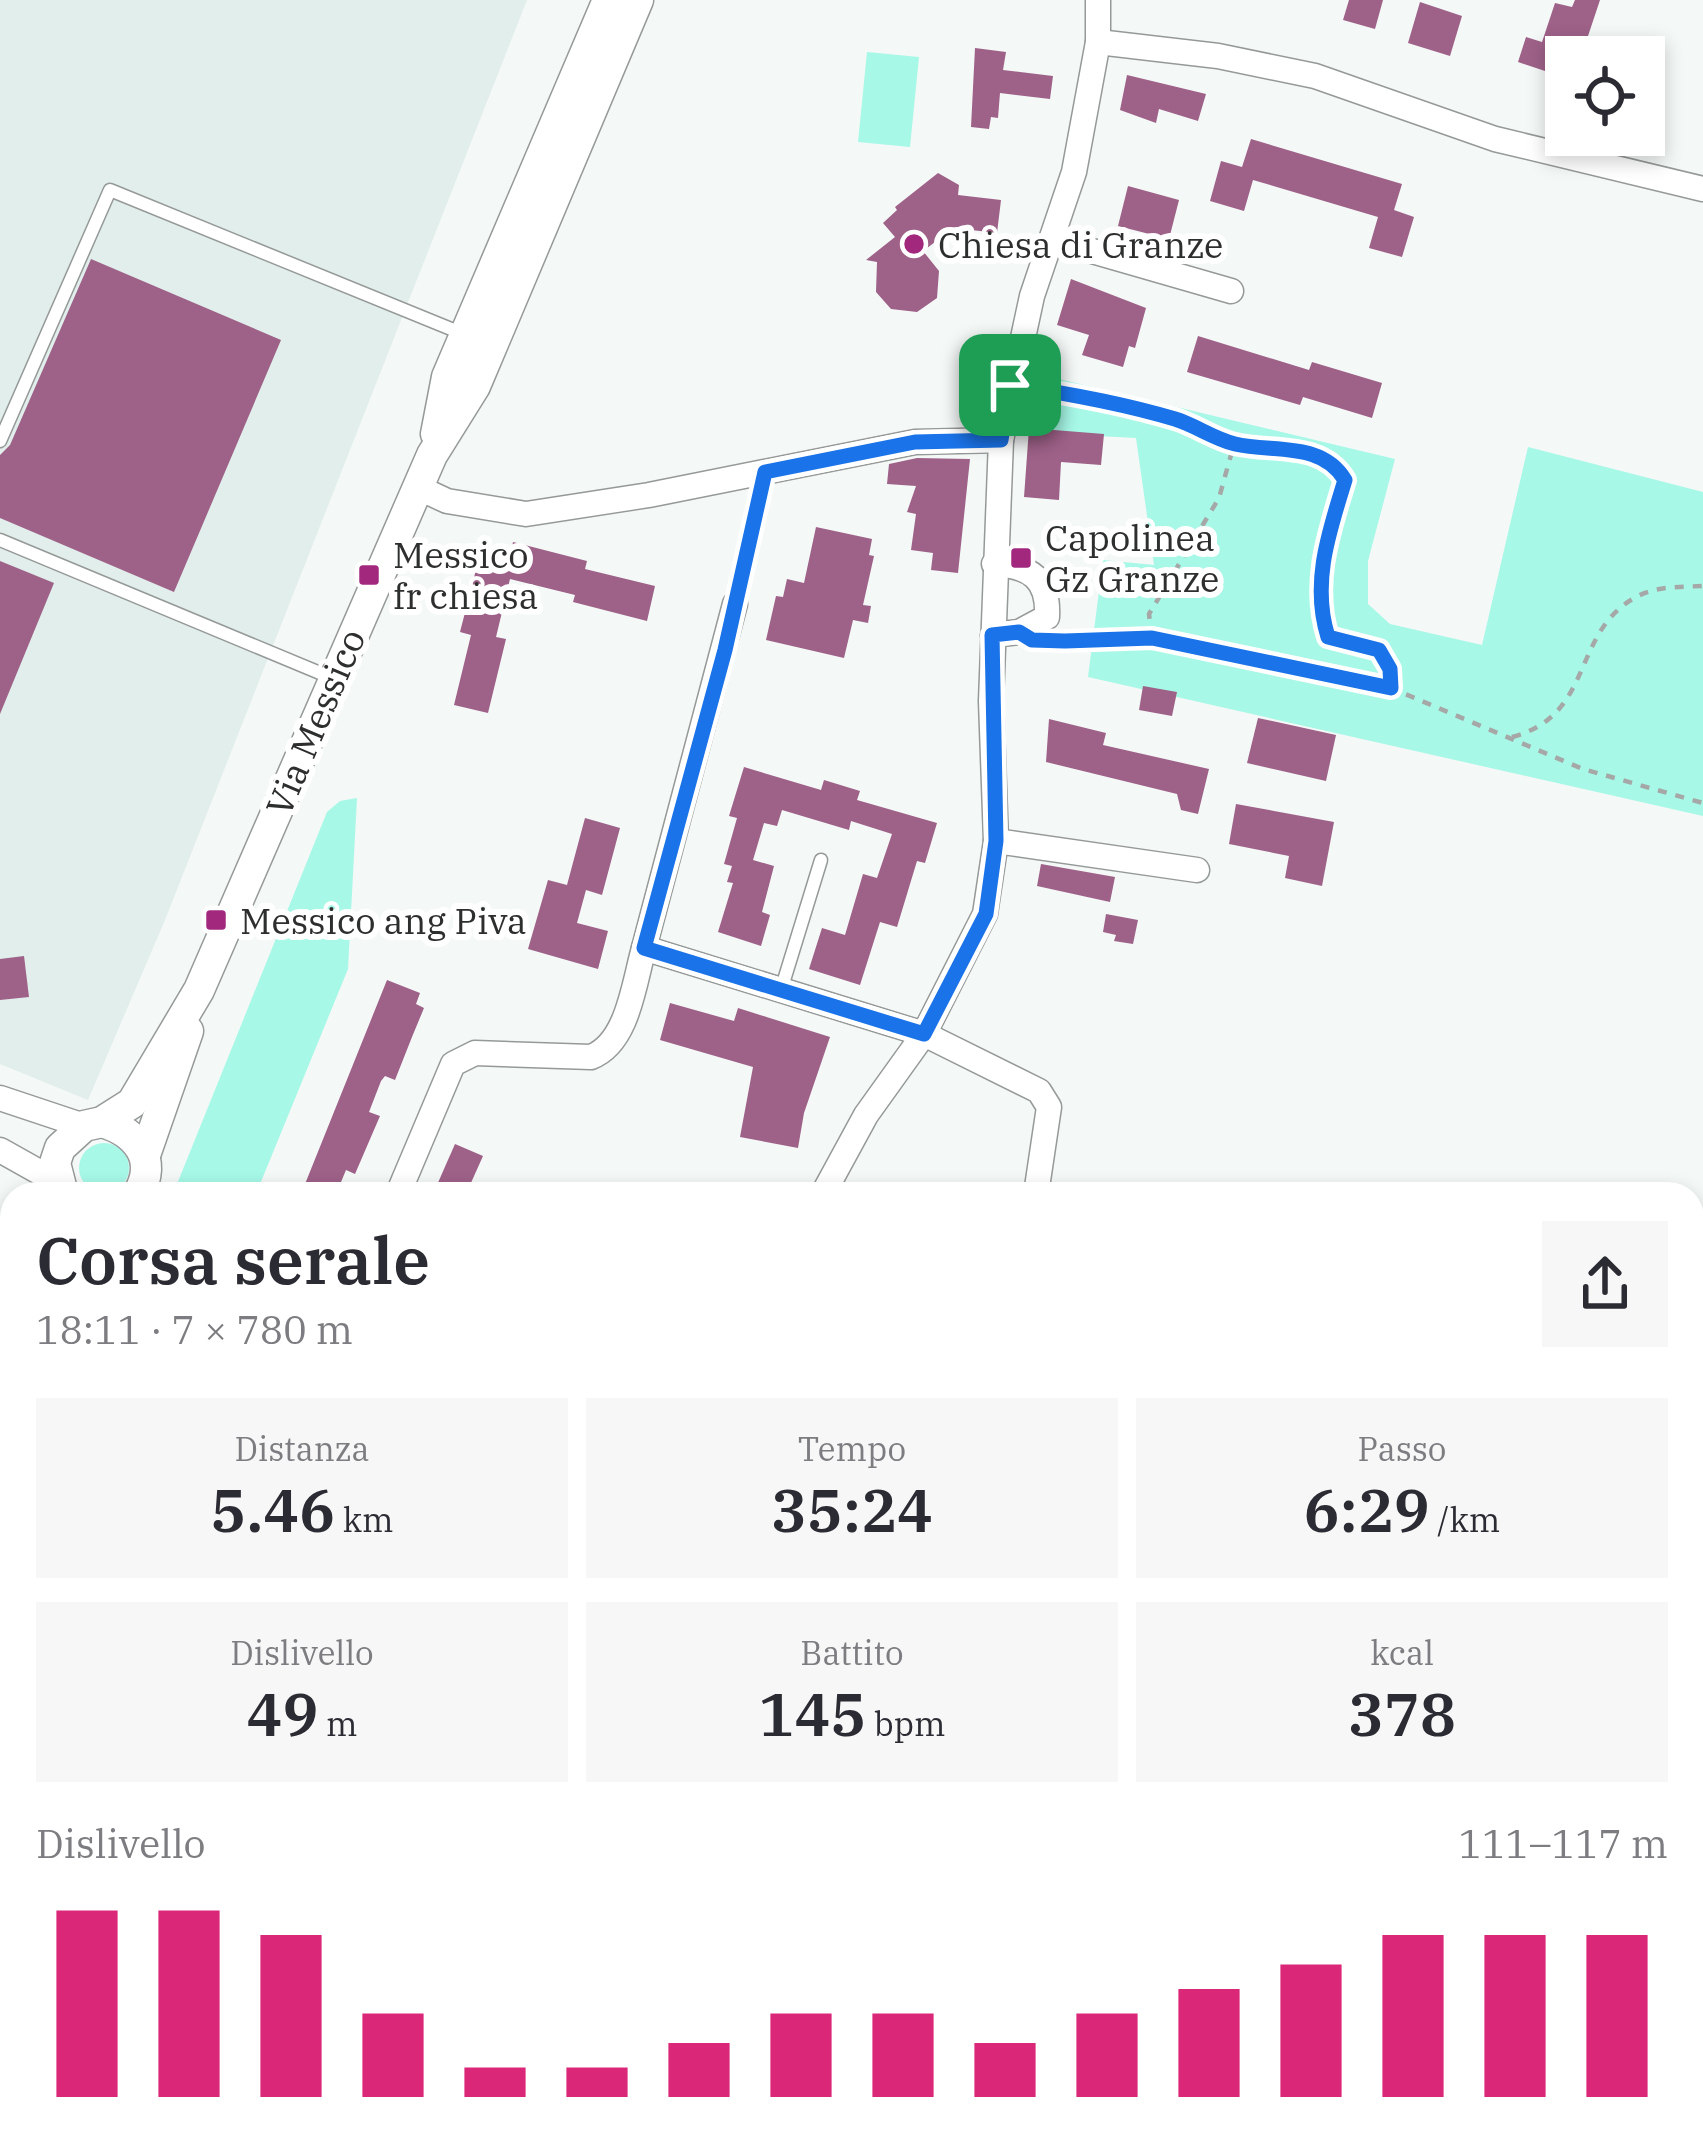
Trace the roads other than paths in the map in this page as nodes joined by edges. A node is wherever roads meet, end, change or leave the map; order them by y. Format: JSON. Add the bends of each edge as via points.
{"nodes":[{"id":1,"x":590,"y":0,"type":"edge"},
{"id":2,"x":1098,"y":0,"type":"edge"},
{"id":3,"x":631,"y":3,"type":"edge"},
{"id":4,"x":1098,"y":42,"type":"junction"},
{"id":5,"x":582,"y":63,"type":"junction"},
{"id":6,"x":1703,"y":189,"type":"edge"},
{"id":7,"x":1054,"y":240,"type":"junction"},
{"id":8,"x":1232,"y":290,"type":"dead end"},
{"id":9,"x":466,"y":335,"type":"junction"},
{"id":10,"x":1001,"y":440,"type":"junction"},
{"id":11,"x":0,"y":441,"type":"edge"},
{"id":12,"x":432,"y":455,"type":"junction"},
{"id":13,"x":417,"y":487,"type":"junction"},
{"id":14,"x":0,"y":540,"type":"edge"},
{"id":15,"x":994,"y":565,"type":"junction"},
{"id":16,"x":735,"y":604,"type":"road end"},
{"id":17,"x":992,"y":635,"type":"junction"},
{"id":18,"x":333,"y":679,"type":"junction"},
{"id":19,"x":996,"y":841,"type":"junction"},
{"id":20,"x":821,"y":860,"type":"dead end"},
{"id":21,"x":1197,"y":869,"type":"dead end"},
{"id":22,"x":644,"y":948,"type":"junction"},
{"id":23,"x":199,"y":990,"type":"junction"},
{"id":24,"x":781,"y":990,"type":"junction"},
{"id":25,"x":924,"y":1034,"type":"junction"},
{"id":26,"x":9,"y":1101,"type":"edge"},
{"id":27,"x":93,"y":1124,"type":"junction"},
{"id":28,"x":3,"y":1152,"type":"edge"},
{"id":29,"x":145,"y":1155,"type":"junction"},
{"id":30,"x":50,"y":1182,"type":"edge"},
{"id":31,"x":60,"y":1182,"type":"edge"},
{"id":32,"x":142,"y":1182,"type":"edge"},
{"id":33,"x":403,"y":1182,"type":"edge"},
{"id":34,"x":829,"y":1182,"type":"edge"},
{"id":35,"x":1038,"y":1182,"type":"edge"}],
"edges":[{"from":1,"to":5,"type":"street"},
{"from":2,"to":4,"type":"street"},
{"from":3,"to":5,"type":"street","name":"Via Messico"},
{"from":3,"to":12,"type":"street","name":"Via Messico","via":[[475,386]]},
{"from":4,"to":6,"type":"street","via":[[1316,76],[1495,139]]},
{"from":4,"to":7,"type":"street"},
{"from":5,"to":9,"type":"street","name":"Via Messico"},
{"from":7,"to":8,"type":"street"},
{"from":7,"to":10,"type":"street","via":[[1032,296]]},
{"from":9,"to":11,"type":"lane","via":[[110,190]]},
{"from":9,"to":12,"type":"street","name":"Via Messico","via":[[447,377]]},
{"from":10,"to":13,"type":"street","via":[[915,442],[526,514],[447,501]]},
{"from":10,"to":15,"type":"street"},
{"from":12,"to":13,"type":"street","name":"Via Messico"},
{"from":13,"to":18,"type":"street","name":"Via Messico"},
{"from":14,"to":18,"type":"lane"},
{"from":15,"to":17,"type":"street"},
{"from":15,"to":17,"type":"street","via":[[1015,565],[1043,580],[1047,617]]},
{"from":16,"to":22,"type":"street"},
{"from":17,"to":19,"type":"street"},
{"from":18,"to":23,"type":"street","name":"Via Messico"},
{"from":19,"to":21,"type":"street"},
{"from":19,"to":25,"type":"street","via":[[986,914]]},
{"from":20,"to":24,"type":"lane"},
{"from":22,"to":24,"type":"street"},
{"from":22,"to":33,"type":"street","via":[[619,1031],[604,1052],[475,1053],[453,1064]]},
{"from":23,"to":27,"type":"street","name":"Via Messico","via":[[132,1103]]},
{"from":23,"to":29,"type":"street","name":"Via Messico"},
{"from":24,"to":25,"type":"street"},
{"from":25,"to":34,"type":"street"},
{"from":25,"to":35,"type":"street","via":[[1045,1098]]},
{"from":26,"to":27,"type":"street"},
{"from":26,"to":28,"type":"street"},
{"from":27,"to":29,"type":"street","via":[[123,1128]]},
{"from":27,"to":31,"type":"street","name":"Via Messico","via":[[60,1148]]},
{"from":28,"to":30,"type":"street"},
{"from":29,"to":32,"type":"street","name":"Via Messico"}]}
